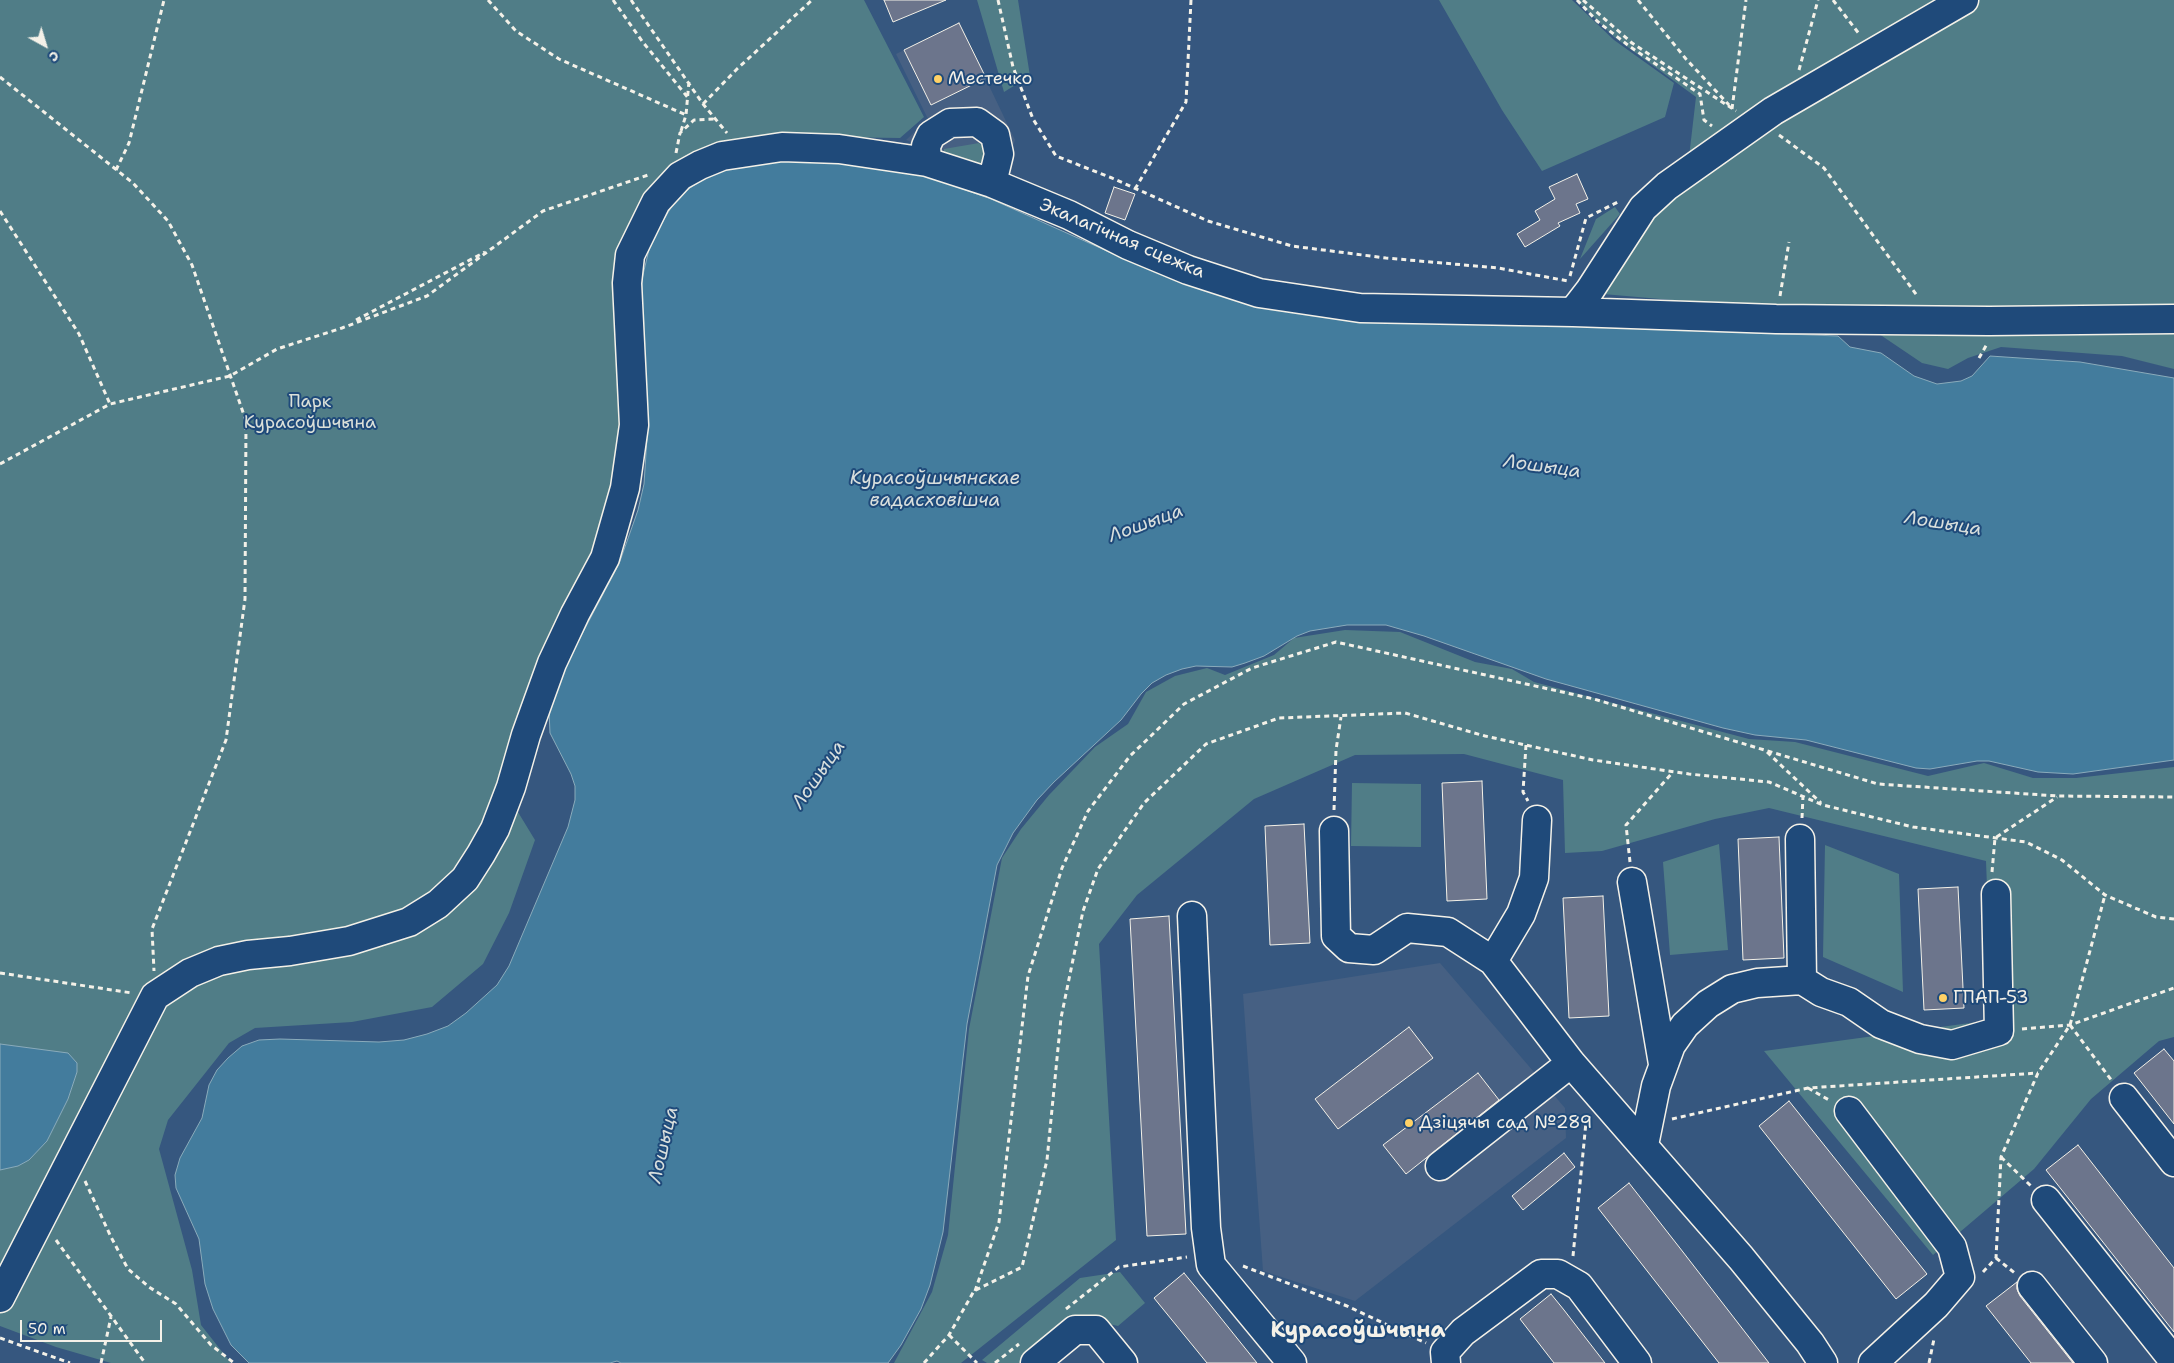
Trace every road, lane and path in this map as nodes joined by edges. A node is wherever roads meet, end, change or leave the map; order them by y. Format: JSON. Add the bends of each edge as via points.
{"nodes":[{"id":1,"x":164,"y":0,"type":"edge"},
{"id":2,"x":488,"y":0,"type":"edge"},
{"id":3,"x":613,"y":0,"type":"edge"},
{"id":4,"x":631,"y":0,"type":"edge"},
{"id":5,"x":812,"y":0,"type":"edge"},
{"id":6,"x":998,"y":0,"type":"edge"},
{"id":7,"x":1191,"y":0,"type":"edge"},
{"id":8,"x":1577,"y":0,"type":"edge"},
{"id":9,"x":1583,"y":0,"type":"edge"},
{"id":10,"x":1638,"y":0,"type":"edge"},
{"id":11,"x":1746,"y":0,"type":"edge"},
{"id":12,"x":1818,"y":0,"type":"edge"},
{"id":13,"x":1833,"y":0,"type":"edge"},
{"id":14,"x":1964,"y":0,"type":"edge"},
{"id":15,"x":1861,"y":36,"type":"dead end"},
{"id":16,"x":0,"y":77,"type":"edge"},
{"id":17,"x":1796,"y":78,"type":"dead end"},
{"id":18,"x":689,"y":81,"type":"junction"},
{"id":19,"x":689,"y":99,"type":"junction"},
{"id":20,"x":703,"y":104,"type":"junction"},
{"id":21,"x":1732,"y":109,"type":"junction"},
{"id":22,"x":686,"y":115,"type":"junction"},
{"id":23,"x":714,"y":119,"type":"junction"},
{"id":24,"x":1757,"y":123,"type":"junction"},
{"id":25,"x":1720,"y":124,"type":"dead end"},
{"id":26,"x":680,"y":132,"type":"junction"},
{"id":27,"x":742,"y":151,"type":"junction"},
{"id":28,"x":927,"y":162,"type":"junction"},
{"id":29,"x":116,"y":170,"type":"junction"},
{"id":30,"x":680,"y":176,"type":"junction"},
{"id":31,"x":992,"y":183,"type":"junction"},
{"id":32,"x":1135,"y":189,"type":"junction"},
{"id":33,"x":1624,"y":205,"type":"dead end"},
{"id":34,"x":0,"y":212,"type":"edge"},
{"id":35,"x":1789,"y":242,"type":"dead end"},
{"id":36,"x":499,"y":245,"type":"junction"},
{"id":37,"x":1569,"y":281,"type":"junction"},
{"id":38,"x":1574,"y":284,"type":"dead end"},
{"id":39,"x":1573,"y":312,"type":"junction"},
{"id":40,"x":1776,"y":319,"type":"junction"},
{"id":41,"x":2174,"y":319,"type":"edge"},
{"id":42,"x":1938,"y":321,"type":"junction"},
{"id":43,"x":342,"y":328,"type":"junction"},
{"id":44,"x":1988,"y":342,"type":"dead end"},
{"id":45,"x":1979,"y":358,"type":"dead end"},
{"id":46,"x":230,"y":376,"type":"junction"},
{"id":47,"x":110,"y":404,"type":"junction"},
{"id":48,"x":0,"y":464,"type":"edge"},
{"id":49,"x":1340,"y":716,"type":"junction"},
{"id":50,"x":1526,"y":745,"type":"junction"},
{"id":51,"x":1766,"y":751,"type":"junction"},
{"id":52,"x":1673,"y":772,"type":"junction"},
{"id":53,"x":1523,"y":792,"type":"dead end"},
{"id":54,"x":2058,"y":796,"type":"junction"},
{"id":55,"x":2174,"y":797,"type":"edge"},
{"id":56,"x":1823,"y":805,"type":"junction"},
{"id":57,"x":1537,"y":820,"type":"dead end"},
{"id":58,"x":1334,"y":831,"type":"joint"},
{"id":59,"x":1995,"y":838,"type":"junction"},
{"id":60,"x":1800,"y":839,"type":"dead end"},
{"id":61,"x":1632,"y":882,"type":"joint"},
{"id":62,"x":1994,"y":885,"type":"joint"},
{"id":63,"x":2105,"y":895,"type":"junction"},
{"id":64,"x":1192,"y":916,"type":"dead end"},
{"id":65,"x":2174,"y":919,"type":"edge"},
{"id":66,"x":1493,"y":961,"type":"junction"},
{"id":67,"x":0,"y":973,"type":"edge"},
{"id":68,"x":1802,"y":980,"type":"junction"},
{"id":69,"x":2174,"y":988,"type":"edge"},
{"id":70,"x":155,"y":996,"type":"junction"},
{"id":71,"x":2070,"y":1025,"type":"junction"},
{"id":72,"x":1999,"y":1031,"type":"junction"},
{"id":73,"x":1572,"y":1063,"type":"junction"},
{"id":74,"x":1663,"y":1064,"type":"junction"},
{"id":75,"x":2124,"y":1098,"type":"joint"},
{"id":76,"x":1582,"y":1105,"type":"dead end"},
{"id":77,"x":1849,"y":1111,"type":"dead end"},
{"id":78,"x":1644,"y":1145,"type":"junction"},
{"id":79,"x":2001,"y":1157,"type":"junction"},
{"id":80,"x":2174,"y":1162,"type":"edge"},
{"id":81,"x":67,"y":1166,"type":"junction"},
{"id":82,"x":1440,"y":1166,"type":"dead end"},
{"id":83,"x":2046,"y":1200,"type":"joint"},
{"id":84,"x":40,"y":1218,"type":"junction"},
{"id":85,"x":1210,"y":1254,"type":"junction"},
{"id":86,"x":1976,"y":1279,"type":"dead end"},
{"id":87,"x":1571,"y":1282,"type":"junction"},
{"id":88,"x":2032,"y":1286,"type":"dead end"},
{"id":89,"x":974,"y":1291,"type":"junction"},
{"id":90,"x":0,"y":1298,"type":"edge"},
{"id":91,"x":1065,"y":1309,"type":"dead end"},
{"id":92,"x":111,"y":1317,"type":"junction"},
{"id":93,"x":950,"y":1335,"type":"junction"},
{"id":94,"x":1934,"y":1337,"type":"dead end"},
{"id":95,"x":0,"y":1338,"type":"edge"},
{"id":96,"x":1030,"y":1351,"type":"edge"},
{"id":97,"x":1446,"y":1357,"type":"edge"},
{"id":98,"x":2174,"y":1361,"type":"edge"},
{"id":99,"x":70,"y":1363,"type":"edge"},
{"id":100,"x":101,"y":1363,"type":"edge"},
{"id":101,"x":145,"y":1363,"type":"edge"},
{"id":102,"x":234,"y":1363,"type":"edge"},
{"id":103,"x":924,"y":1363,"type":"edge"},
{"id":104,"x":977,"y":1363,"type":"edge"},
{"id":105,"x":995,"y":1363,"type":"edge"},
{"id":106,"x":1123,"y":1363,"type":"edge"},
{"id":107,"x":1292,"y":1363,"type":"edge"},
{"id":108,"x":1637,"y":1363,"type":"edge"},
{"id":109,"x":1823,"y":1363,"type":"edge"},
{"id":110,"x":1873,"y":1363,"type":"edge"},
{"id":111,"x":1929,"y":1363,"type":"edge"},
{"id":112,"x":2093,"y":1363,"type":"edge"}],
"edges":[{"from":1,"to":29,"type":"path","via":[[129,143]]},
{"from":2,"to":22,"type":"path","via":[[516,31],[559,59]]},
{"from":3,"to":19,"type":"path"},
{"from":4,"to":18,"type":"path"},
{"from":5,"to":20,"type":"path"},
{"from":6,"to":32,"type":"path","via":[[1013,67],[1033,119],[1056,156]]},
{"from":7,"to":32,"type":"path","via":[[1186,102]]},
{"from":8,"to":25,"type":"path","via":[[1629,46],[1700,94],[1704,120],[1712,126]]},
{"from":9,"to":21,"type":"path","via":[[1632,43]]},
{"from":10,"to":21,"type":"path"},
{"from":11,"to":21,"type":"path"},
{"from":12,"to":17,"type":"path"},
{"from":13,"to":15,"type":"path"},
{"from":14,"to":24,"type":"street"},
{"from":16,"to":29,"type":"path"},
{"from":18,"to":19,"type":"path"},
{"from":18,"to":20,"type":"path"},
{"from":19,"to":22,"type":"path"},
{"from":20,"to":23,"type":"path"},
{"from":22,"to":26,"type":"path"},
{"from":23,"to":26,"type":"path","via":[[694,120]]},
{"from":23,"to":27,"type":"path"},
{"from":24,"to":39,"type":"street","via":[[1667,186],[1643,208]]},
{"from":24,"to":42,"type":"path","via":[[1786,138],[1824,168]]},
{"from":26,"to":30,"type":"path","via":[[676,162]]},
{"from":27,"to":28,"type":"street","name":"Экалагічная сцежка","via":[[782,147],[839,149]]},
{"from":27,"to":30,"type":"street","name":"Экалагічная сцежка","via":[[722,156]]},
{"from":28,"to":31,"type":"street","name":"Экалагічная сцежка"},
{"from":28,"to":31,"type":"street","via":[[926,146],[931,135],[950,123],[977,122],[995,134],[999,154]]},
{"from":29,"to":46,"type":"path","via":[[133,183],[168,221],[192,265]]},
{"from":30,"to":36,"type":"path","via":[[658,171],[543,211]]},
{"from":30,"to":70,"type":"street","via":[[656,202],[630,255],[627,283],[634,425],[625,488],[605,558],[552,663],[511,787],[495,829],[481,854],[464,879],[445,897],[409,922],[349,941],[219,961],[190,973]]},
{"from":31,"to":39,"type":"street","name":"Экалагічная сцежка","via":[[1188,270],[1259,293],[1360,308]]},
{"from":32,"to":37,"type":"path","via":[[1208,222],[1292,246],[1498,268]]},
{"from":33,"to":37,"type":"path","via":[[1620,201],[1586,218]]},
{"from":34,"to":47,"type":"path","via":[[79,334]]},
{"from":35,"to":40,"type":"path"},
{"from":36,"to":43,"type":"path"},
{"from":36,"to":43,"type":"path","via":[[426,296]]},
{"from":37,"to":38,"type":"path"},
{"from":39,"to":40,"type":"street","name":"Экалагічная сцежка"},
{"from":40,"to":42,"type":"street","name":"Экалагічная сцежка"},
{"from":41,"to":42,"type":"street","name":"Экалагічная сцежка"},
{"from":43,"to":46,"type":"path","via":[[276,349]]},
{"from":44,"to":45,"type":"path"},
{"from":46,"to":47,"type":"path"},
{"from":46,"to":70,"type":"path","via":[[246,422],[245,599],[226,740],[152,929]]},
{"from":47,"to":48,"type":"path"},
{"from":49,"to":50,"type":"path","via":[[1405,713]]},
{"from":49,"to":58,"type":"path"},
{"from":49,"to":89,"type":"path","via":[[1279,718],[1206,744],[1144,802],[1098,870],[1083,911],[1061,1018],[1047,1160],[1022,1267]]},
{"from":50,"to":52,"type":"path","via":[[1593,760]]},
{"from":50,"to":53,"type":"path"},
{"from":51,"to":54,"type":"path","via":[[1878,784]]},
{"from":51,"to":56,"type":"path"},
{"from":51,"to":89,"type":"path","via":[[1594,699],[1336,642],[1252,668],[1184,704],[1130,756],[1088,811],[1062,868],[1028,976],[999,1222]]},
{"from":52,"to":56,"type":"path","via":[[1769,782]]},
{"from":52,"to":61,"type":"path","via":[[1626,826]]},
{"from":54,"to":55,"type":"path"},
{"from":54,"to":59,"type":"path"},
{"from":56,"to":59,"type":"path","via":[[1913,827]]},
{"from":57,"to":66,"type":"street","via":[[1534,878],[1521,914]]},
{"from":58,"to":66,"type":"street","via":[[1336,936],[1349,948],[1374,950],[1407,928],[1448,932]]},
{"from":59,"to":62,"type":"path"},
{"from":59,"to":63,"type":"path","via":[[2026,842],[2062,860]]},
{"from":60,"to":68,"type":"street"},
{"from":61,"to":74,"type":"street"},
{"from":62,"to":72,"type":"street"},
{"from":63,"to":65,"type":"path","via":[[2156,917]]},
{"from":63,"to":71,"type":"path"},
{"from":64,"to":85,"type":"street","via":[[1206,1228]]},
{"from":66,"to":73,"type":"street"},
{"from":67,"to":70,"type":"path"},
{"from":68,"to":72,"type":"street","via":[[1821,992],[1849,1002],[1881,1024],[1920,1039],[1952,1045]]},
{"from":68,"to":74,"type":"street","via":[[1757,983],[1732,989],[1708,1004],[1685,1025]]},
{"from":69,"to":71,"type":"path"},
{"from":70,"to":81,"type":"street"},
{"from":71,"to":72,"type":"path"},
{"from":71,"to":75,"type":"path"},
{"from":71,"to":79,"type":"path","via":[[2038,1073]]},
{"from":73,"to":78,"type":"street"},
{"from":73,"to":82,"type":"street"},
{"from":74,"to":78,"type":"street"},
{"from":75,"to":80,"type":"street"},
{"from":76,"to":87,"type":"path","via":[[1586,1122]]},
{"from":77,"to":110,"type":"street","via":[[1952,1247],[1960,1277],[1936,1306]]},
{"from":78,"to":109,"type":"street","via":[[1741,1258]]},
{"from":79,"to":83,"type":"path"},
{"from":79,"to":86,"type":"path","via":[[1996,1258]]},
{"from":81,"to":84,"type":"street"},
{"from":81,"to":102,"type":"path","via":[[84,1181],[128,1269],[176,1304],[211,1344]]},
{"from":83,"to":98,"type":"street"},
{"from":84,"to":90,"type":"street"},
{"from":84,"to":92,"type":"path"},
{"from":85,"to":91,"type":"path","via":[[1119,1267]]},
{"from":85,"to":97,"type":"path","via":[[1347,1306]]},
{"from":85,"to":107,"type":"street","via":[[1211,1265],[1224,1283]]},
{"from":87,"to":97,"type":"street","via":[[1558,1274],[1541,1274],[1463,1332]]},
{"from":87,"to":108,"type":"street","via":[[1579,1286]]},
{"from":88,"to":112,"type":"street"},
{"from":89,"to":93,"type":"path"},
{"from":92,"to":100,"type":"path"},
{"from":92,"to":101,"type":"path"},
{"from":93,"to":103,"type":"path"},
{"from":93,"to":104,"type":"path"},
{"from":94,"to":111,"type":"path"},
{"from":95,"to":99,"type":"path"},
{"from":96,"to":105,"type":"path"},
{"from":96,"to":106,"type":"street","via":[[1076,1330],[1096,1330]]}]}
